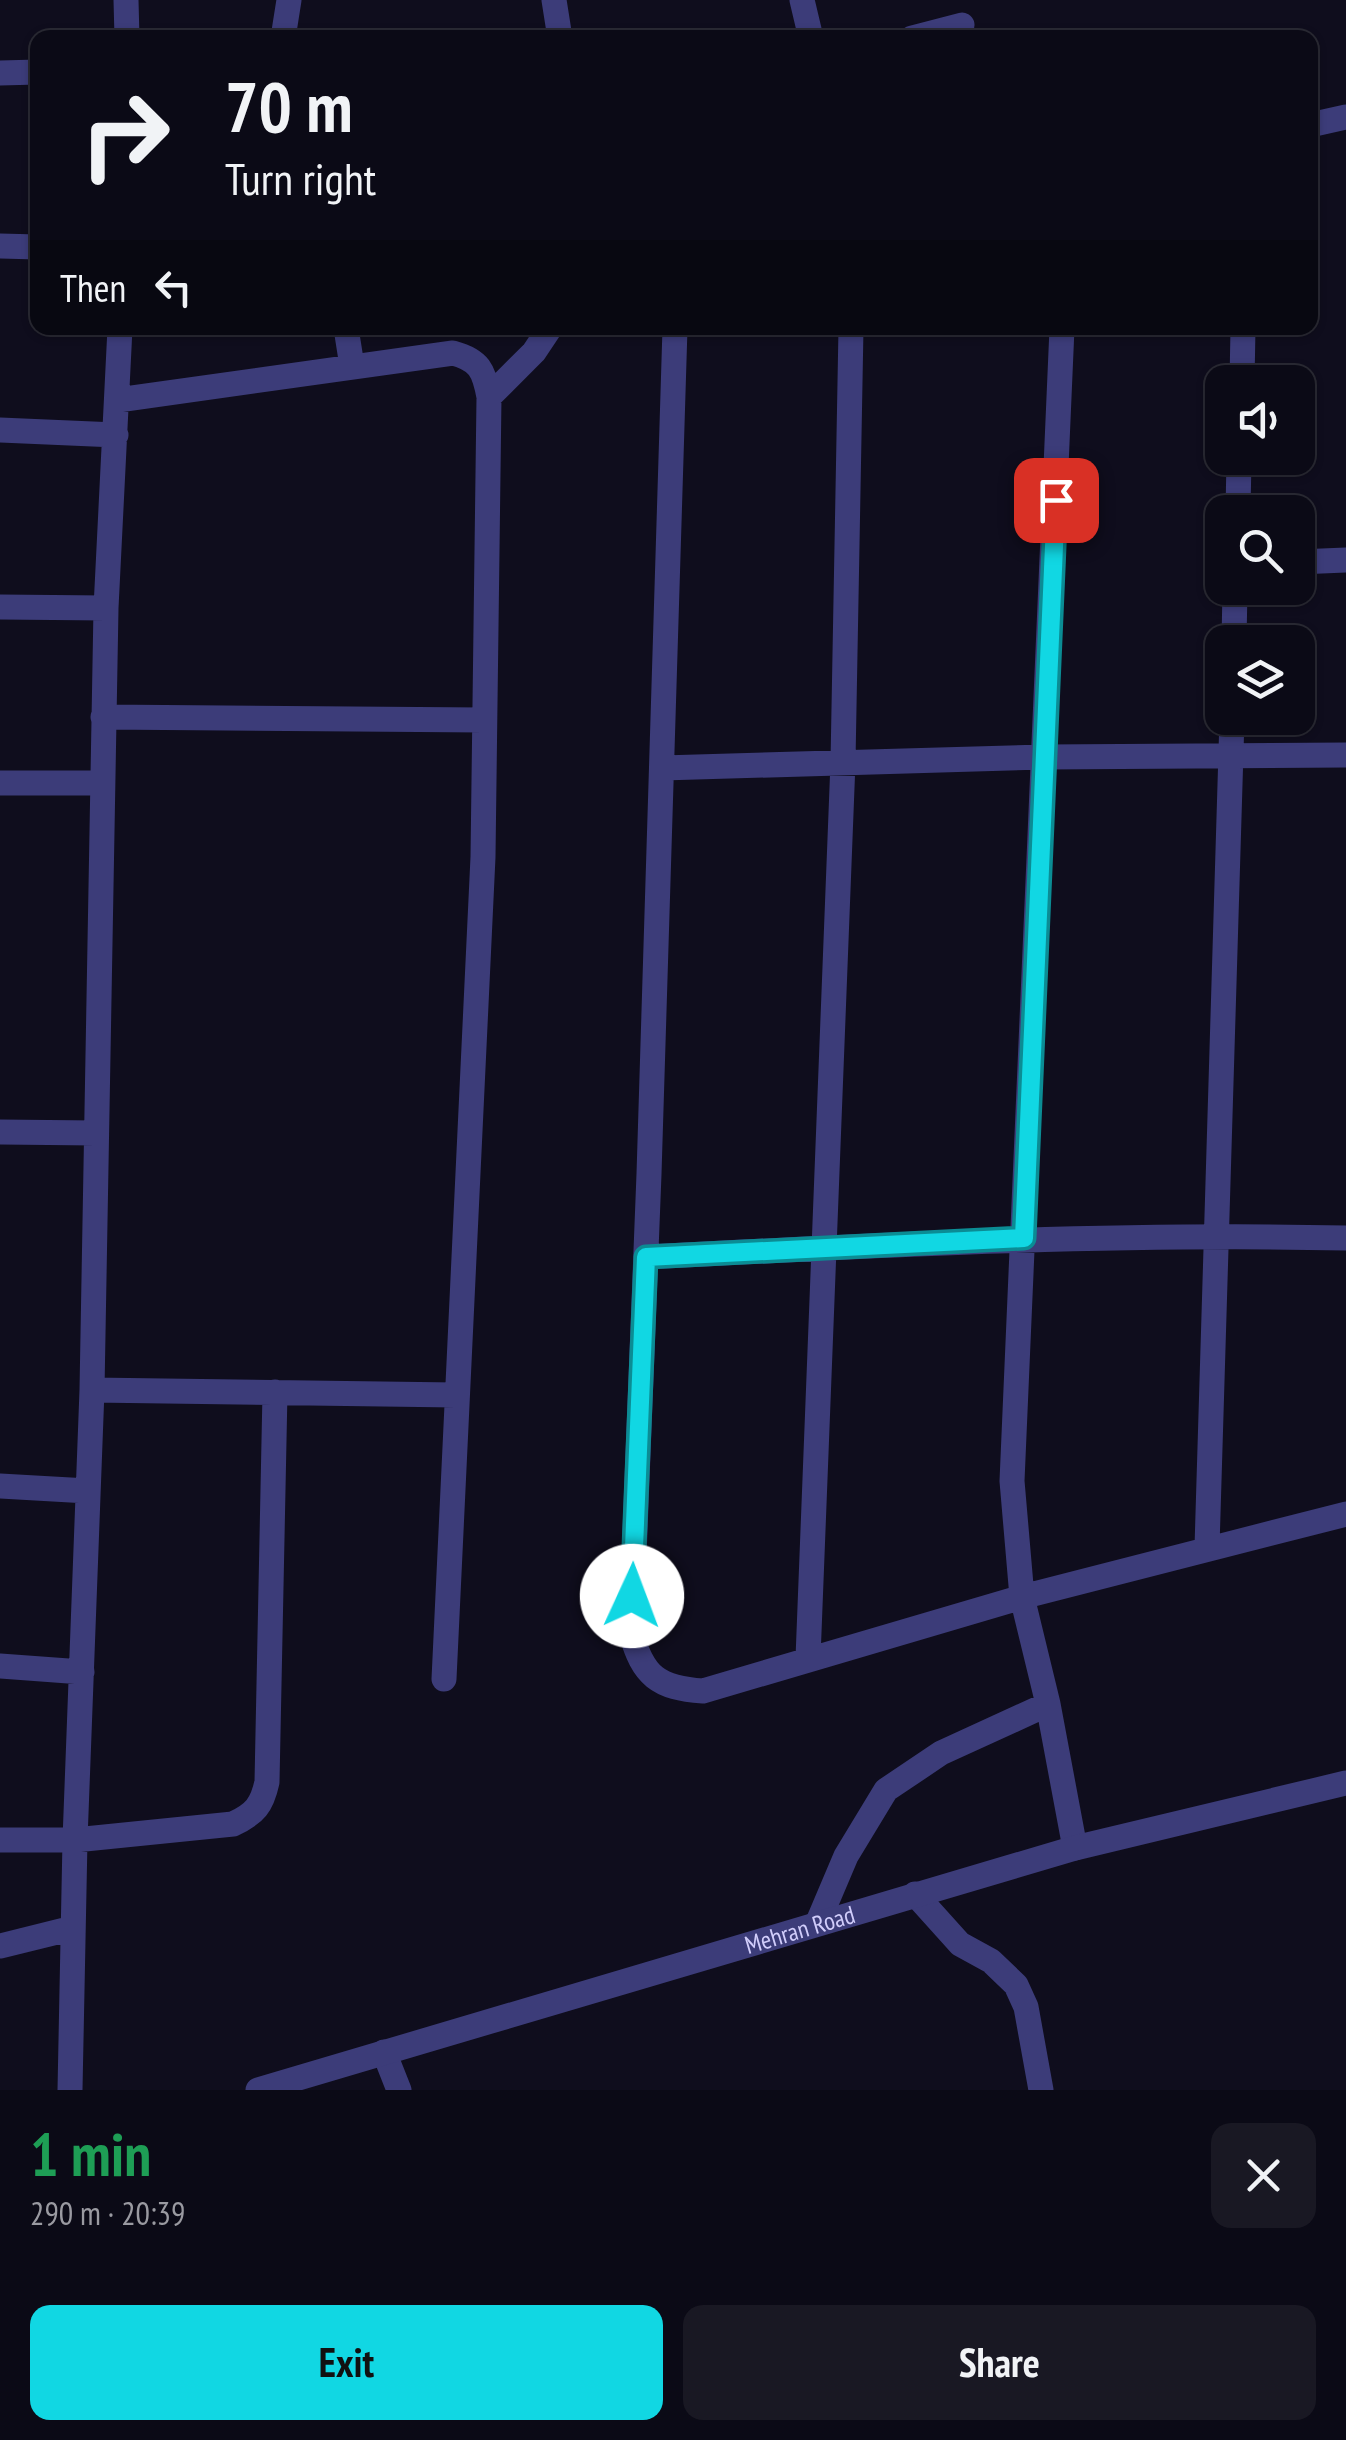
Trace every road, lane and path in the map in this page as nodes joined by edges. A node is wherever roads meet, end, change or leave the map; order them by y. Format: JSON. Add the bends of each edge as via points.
{"nodes":[{"id":1,"x":126,"y":0,"type":"edge"},
{"id":2,"x":554,"y":0,"type":"edge"},
{"id":3,"x":802,"y":0,"type":"edge"},
{"id":4,"x":294,"y":1,"type":"edge"},
{"id":5,"x":964,"y":21,"type":"edge"},
{"id":6,"x":127,"y":30,"type":"edge"},
{"id":7,"x":285,"y":30,"type":"edge"},
{"id":8,"x":559,"y":30,"type":"edge"},
{"id":9,"x":809,"y":30,"type":"edge"},
{"id":10,"x":936,"y":30,"type":"edge"},
{"id":11,"x":30,"y":72,"type":"edge"},
{"id":12,"x":0,"y":73,"type":"edge"},
{"id":13,"x":1346,"y":117,"type":"edge"},
{"id":14,"x":1318,"y":123,"type":"edge"},
{"id":15,"x":0,"y":246,"type":"edge"},
{"id":16,"x":30,"y":247,"type":"edge"},
{"id":17,"x":120,"y":335,"type":"edge"},
{"id":18,"x":347,"y":335,"type":"edge"},
{"id":19,"x":545,"y":335,"type":"edge"},
{"id":20,"x":675,"y":335,"type":"edge"},
{"id":21,"x":852,"y":335,"type":"edge"},
{"id":22,"x":1062,"y":335,"type":"edge"},
{"id":23,"x":1243,"y":335,"type":"edge"},
{"id":24,"x":1242,"y":365,"type":"edge"},
{"id":25,"x":352,"y":366,"type":"junction"},
{"id":26,"x":489,"y":397,"type":"junction"},
{"id":27,"x":118,"y":400,"type":"junction"},
{"id":28,"x":0,"y":430,"type":"edge"},
{"id":29,"x":116,"y":435,"type":"junction"},
{"id":30,"x":1346,"y":560,"type":"edge"},
{"id":31,"x":1315,"y":561,"type":"edge"},
{"id":32,"x":0,"y":607,"type":"edge"},
{"id":33,"x":106,"y":608,"type":"junction"},
{"id":34,"x":103,"y":717,"type":"junction"},
{"id":35,"x":484,"y":720,"type":"junction"},
{"id":36,"x":1232,"y":735,"type":"edge"},
{"id":37,"x":1346,"y":755,"type":"edge"},
{"id":38,"x":1231,"y":756,"type":"junction"},
{"id":39,"x":1045,"y":757,"type":"junction"},
{"id":40,"x":843,"y":762,"type":"junction"},
{"id":41,"x":662,"y":768,"type":"junction"},
{"id":42,"x":0,"y":783,"type":"edge"},
{"id":43,"x":102,"y":783,"type":"junction"},
{"id":44,"x":0,"y":1132,"type":"edge"},
{"id":45,"x":96,"y":1133,"type":"junction"},
{"id":46,"x":1216,"y":1235,"type":"junction"},
{"id":47,"x":1024,"y":1238,"type":"junction"},
{"id":48,"x":1346,"y":1238,"type":"edge"},
{"id":49,"x":823,"y":1248,"type":"junction"},
{"id":50,"x":646,"y":1257,"type":"junction"},
{"id":51,"x":92,"y":1390,"type":"junction"},
{"id":52,"x":275,"y":1392,"type":"junction"},
{"id":53,"x":456,"y":1395,"type":"junction"},
{"id":54,"x":0,"y":1486,"type":"edge"},
{"id":55,"x":88,"y":1492,"type":"junction"},
{"id":56,"x":1346,"y":1514,"type":"edge"},
{"id":57,"x":1207,"y":1547,"type":"junction"},
{"id":58,"x":1022,"y":1597,"type":"junction"},
{"id":59,"x":808,"y":1658,"type":"junction"},
{"id":60,"x":0,"y":1666,"type":"edge"},
{"id":61,"x":82,"y":1672,"type":"junction"},
{"id":62,"x":444,"y":1679,"type":"dead end"},
{"id":63,"x":1048,"y":1704,"type":"junction"},
{"id":64,"x":1346,"y":1783,"type":"edge"},
{"id":65,"x":0,"y":1840,"type":"edge"},
{"id":66,"x":75,"y":1840,"type":"junction"},
{"id":67,"x":1074,"y":1848,"type":"junction"},
{"id":68,"x":915,"y":1894,"type":"junction"},
{"id":69,"x":818,"y":1922,"type":"junction"},
{"id":70,"x":73,"y":1928,"type":"junction"},
{"id":71,"x":0,"y":1946,"type":"edge"},
{"id":72,"x":384,"y":2052,"type":"junction"},
{"id":73,"x":70,"y":2090,"type":"edge"},
{"id":74,"x":258,"y":2090,"type":"edge"},
{"id":75,"x":398,"y":2090,"type":"edge"},
{"id":76,"x":1041,"y":2090,"type":"edge"}],
"edges":[{"from":1,"to":6,"type":"street"},
{"from":2,"to":8,"type":"street"},
{"from":3,"to":9,"type":"street"},
{"from":4,"to":7,"type":"street"},
{"from":5,"to":10,"type":"street"},
{"from":11,"to":12,"type":"street"},
{"from":13,"to":14,"type":"street"},
{"from":15,"to":16,"type":"street"},
{"from":17,"to":27,"type":"street"},
{"from":18,"to":25,"type":"street"},
{"from":19,"to":26,"type":"street"},
{"from":20,"to":41,"type":"street"},
{"from":21,"to":40,"type":"street"},
{"from":22,"to":39,"type":"street"},
{"from":23,"to":24,"type":"street"},
{"from":25,"to":26,"type":"street","via":[[453,353],[474,359]]},
{"from":25,"to":27,"type":"street"},
{"from":26,"to":35,"type":"street"},
{"from":27,"to":29,"type":"street"},
{"from":28,"to":29,"type":"street"},
{"from":29,"to":33,"type":"street"},
{"from":30,"to":31,"type":"street"},
{"from":32,"to":33,"type":"street"},
{"from":33,"to":34,"type":"street"},
{"from":34,"to":35,"type":"street"},
{"from":34,"to":43,"type":"street"},
{"from":35,"to":53,"type":"street"},
{"from":36,"to":38,"type":"street"},
{"from":37,"to":38,"type":"street"},
{"from":38,"to":39,"type":"street"},
{"from":38,"to":46,"type":"street"},
{"from":39,"to":40,"type":"street"},
{"from":39,"to":47,"type":"street"},
{"from":40,"to":41,"type":"street"},
{"from":40,"to":49,"type":"street"},
{"from":41,"to":50,"type":"street"},
{"from":42,"to":43,"type":"street"},
{"from":43,"to":45,"type":"street"},
{"from":44,"to":45,"type":"street"},
{"from":45,"to":51,"type":"street"},
{"from":46,"to":47,"type":"street"},
{"from":46,"to":48,"type":"street"},
{"from":46,"to":57,"type":"street"},
{"from":47,"to":49,"type":"street"},
{"from":47,"to":58,"type":"street","via":[[1012,1482]]},
{"from":49,"to":50,"type":"street"},
{"from":49,"to":59,"type":"street"},
{"from":50,"to":59,"type":"street","via":[[631,1634],[640,1664],[658,1681],[703,1691]]},
{"from":51,"to":52,"type":"street"},
{"from":51,"to":55,"type":"street"},
{"from":52,"to":53,"type":"street"},
{"from":52,"to":66,"type":"street","via":[[262,1801],[233,1824]]},
{"from":53,"to":62,"type":"street"},
{"from":54,"to":55,"type":"street"},
{"from":55,"to":61,"type":"street"},
{"from":56,"to":57,"type":"street"},
{"from":57,"to":58,"type":"street"},
{"from":58,"to":59,"type":"street"},
{"from":58,"to":63,"type":"street"},
{"from":60,"to":61,"type":"street"},
{"from":61,"to":66,"type":"street"},
{"from":63,"to":67,"type":"street"},
{"from":63,"to":69,"type":"street","via":[[941,1753],[886,1790],[846,1856]]},
{"from":64,"to":67,"type":"street","name":"Mehran Road"},
{"from":65,"to":66,"type":"street"},
{"from":66,"to":70,"type":"street"},
{"from":67,"to":68,"type":"street","name":"Mehran Road"},
{"from":68,"to":69,"type":"street","name":"Mehran Road"},
{"from":68,"to":76,"type":"street","via":[[960,1944],[1016,1985]]},
{"from":69,"to":72,"type":"street","name":"Mehran Road"},
{"from":70,"to":71,"type":"street"},
{"from":70,"to":73,"type":"street"},
{"from":72,"to":74,"type":"street","name":"Mehran Road"},
{"from":72,"to":75,"type":"street"}]}
